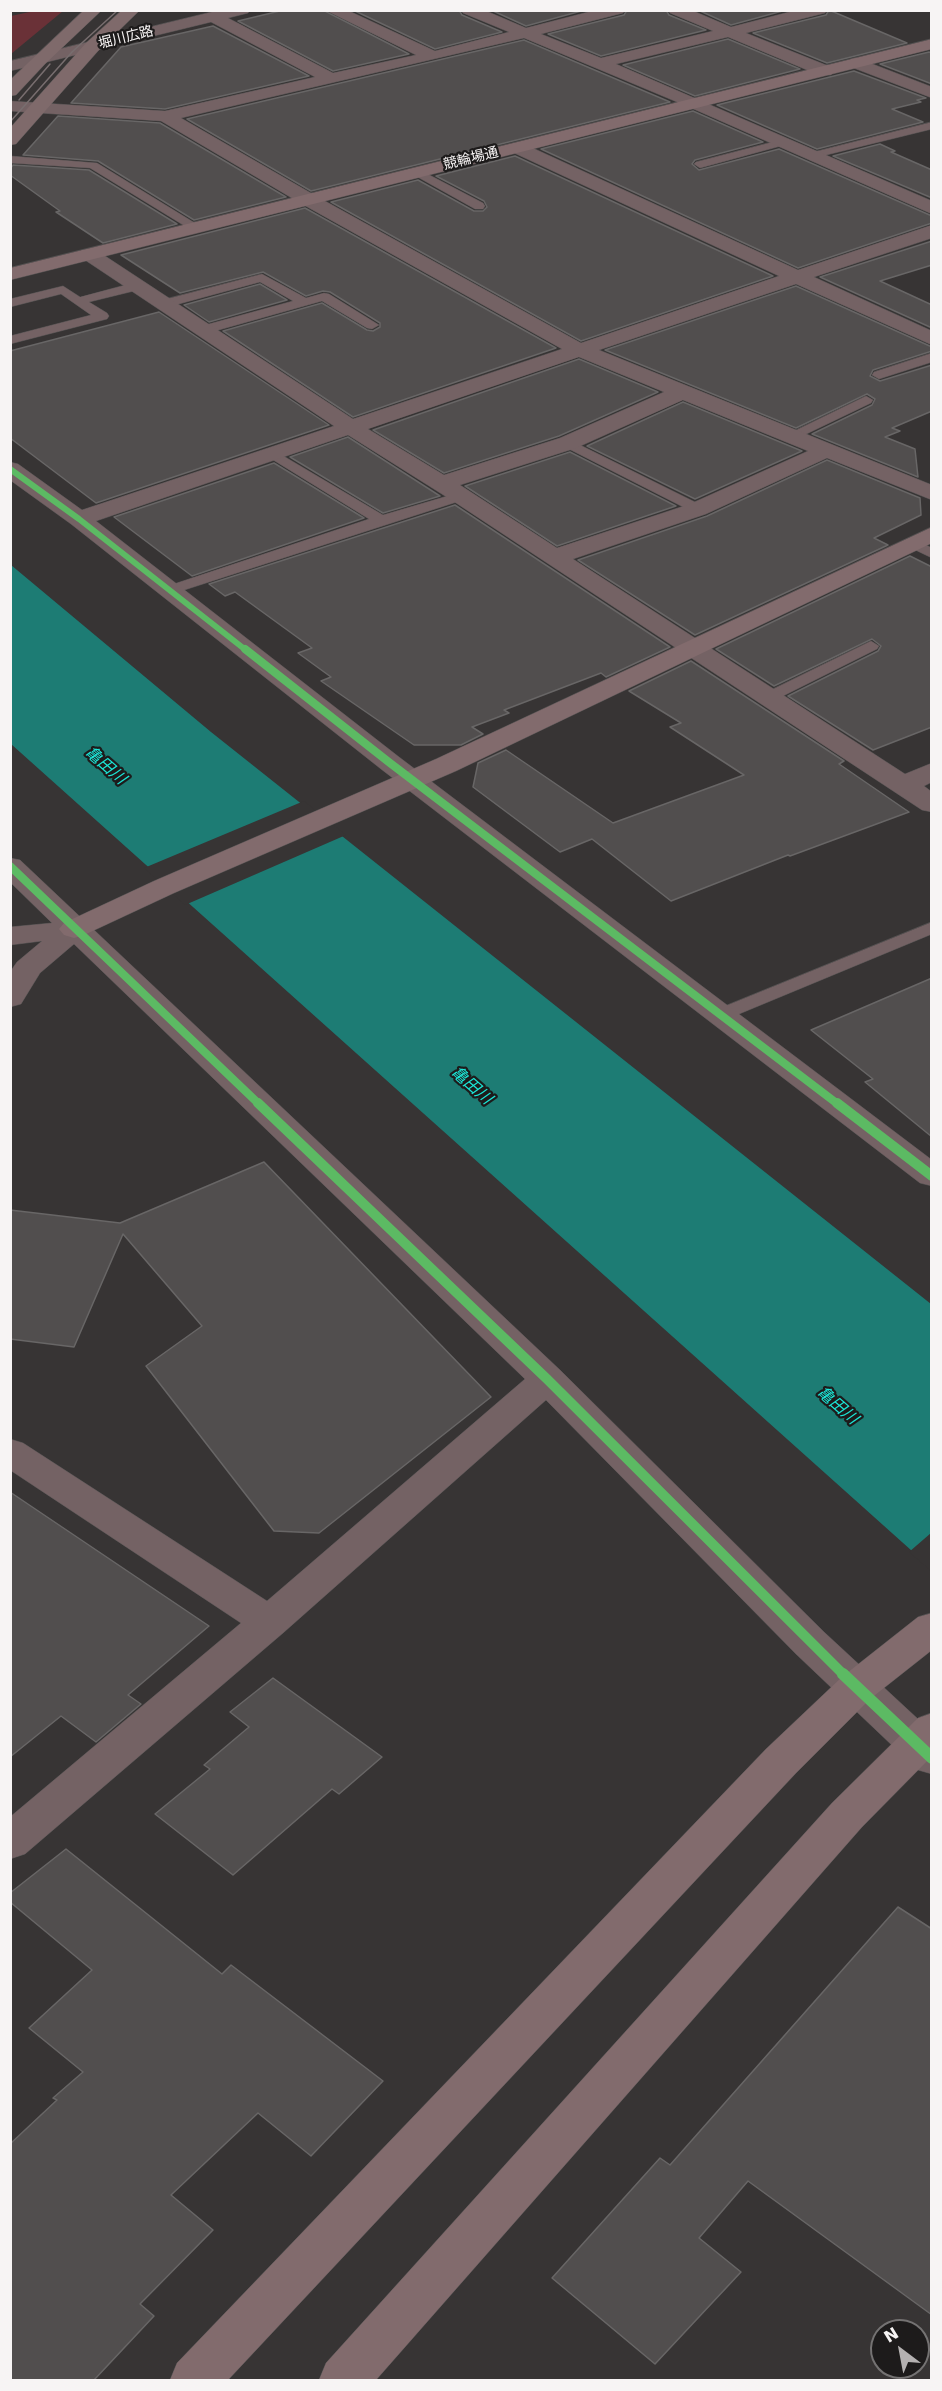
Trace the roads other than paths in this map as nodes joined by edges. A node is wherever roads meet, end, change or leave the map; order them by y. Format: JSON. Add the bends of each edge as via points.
{"nodes":[{"id":1,"x":94,"y":10,"type":"edge"},
{"id":2,"x":132,"y":10,"type":"edge"},
{"id":3,"x":242,"y":10,"type":"edge"},
{"id":4,"x":333,"y":10,"type":"edge"},
{"id":5,"x":469,"y":10,"type":"edge"},
{"id":6,"x":616,"y":10,"type":"edge"},
{"id":7,"x":676,"y":10,"type":"edge"},
{"id":8,"x":819,"y":10,"type":"edge"},
{"id":9,"x":213,"y":17,"type":"junction"},
{"id":10,"x":729,"y":32,"type":"junction"},
{"id":11,"x":526,"y":34,"type":"junction"},
{"id":12,"x":932,"y":44,"type":"edge"},
{"id":13,"x":92,"y":47,"type":"junction"},
{"id":14,"x":433,"y":56,"type":"junction"},
{"id":15,"x":39,"y":60,"type":"junction"},
{"id":16,"x":857,"y":63,"type":"junction"},
{"id":17,"x":597,"y":64,"type":"junction"},
{"id":18,"x":10,"y":66,"type":"edge"},
{"id":19,"x":825,"y":71,"type":"junction"},
{"id":20,"x":331,"y":79,"type":"junction"},
{"id":21,"x":10,"y":91,"type":"edge"},
{"id":22,"x":932,"y":93,"type":"edge"},
{"id":23,"x":695,"y":103,"type":"junction"},
{"id":24,"x":10,"y":106,"type":"edge"},
{"id":25,"x":39,"y":108,"type":"junction"},
{"id":26,"x":165,"y":116,"type":"junction"},
{"id":27,"x":932,"y":124,"type":"edge"},
{"id":28,"x":10,"y":140,"type":"edge"},
{"id":29,"x":783,"y":142,"type":"junction"},
{"id":30,"x":518,"y":148,"type":"junction"},
{"id":31,"x":814,"y":155,"type":"junction"},
{"id":32,"x":10,"y":159,"type":"edge"},
{"id":33,"x":700,"y":164,"type":"dead end"},
{"id":34,"x":418,"y":173,"type":"junction"},
{"id":35,"x":309,"y":200,"type":"junction"},
{"id":36,"x":479,"y":206,"type":"dead end"},
{"id":37,"x":932,"y":208,"type":"edge"},
{"id":38,"x":197,"y":228,"type":"junction"},
{"id":39,"x":932,"y":231,"type":"edge"},
{"id":40,"x":89,"y":254,"type":"junction"},
{"id":41,"x":10,"y":274,"type":"edge"},
{"id":42,"x":795,"y":277,"type":"junction"},
{"id":43,"x":136,"y":286,"type":"junction"},
{"id":44,"x":78,"y":300,"type":"junction"},
{"id":45,"x":10,"y":303,"type":"edge"},
{"id":46,"x":303,"y":303,"type":"junction"},
{"id":47,"x":164,"y":304,"type":"junction"},
{"id":48,"x":372,"y":325,"type":"dead end"},
{"id":49,"x":203,"y":330,"type":"junction"},
{"id":50,"x":932,"y":339,"type":"edge"},
{"id":51,"x":10,"y":340,"type":"edge"},
{"id":52,"x":579,"y":350,"type":"junction"},
{"id":53,"x":932,"y":357,"type":"edge"},
{"id":54,"x":879,"y":375,"type":"dead end"},
{"id":55,"x":682,"y":392,"type":"junction"},
{"id":56,"x":866,"y":400,"type":"dead end"},
{"id":57,"x":352,"y":428,"type":"junction"},
{"id":58,"x":791,"y":436,"type":"junction"},
{"id":59,"x":568,"y":443,"type":"junction"},
{"id":60,"x":826,"y":450,"type":"junction"},
{"id":61,"x":275,"y":455,"type":"junction"},
{"id":62,"x":10,"y":469,"type":"edge"},
{"id":63,"x":450,"y":490,"type":"junction"},
{"id":64,"x":932,"y":493,"type":"edge"},
{"id":65,"x":698,"y":509,"type":"junction"},
{"id":66,"x":79,"y":519,"type":"junction"},
{"id":67,"x":381,"y":520,"type":"junction"},
{"id":68,"x":925,"y":544,"type":"edge"},
{"id":69,"x":554,"y":557,"type":"junction"},
{"id":70,"x":170,"y":590,"type":"junction"},
{"id":71,"x":871,"y":646,"type":"dead end"},
{"id":72,"x":691,"y":647,"type":"junction"},
{"id":73,"x":769,"y":698,"type":"junction"},
{"id":74,"x":932,"y":771,"type":"edge"},
{"id":75,"x":413,"y":780,"type":"junction"},
{"id":76,"x":904,"y":786,"type":"junction"},
{"id":77,"x":932,"y":804,"type":"edge"},
{"id":78,"x":10,"y":866,"type":"edge"},
{"id":79,"x":932,"y":927,"type":"edge"},
{"id":80,"x":74,"y":929,"type":"junction"},
{"id":81,"x":10,"y":936,"type":"edge"},
{"id":82,"x":10,"y":998,"type":"edge"},
{"id":83,"x":720,"y":1015,"type":"junction"},
{"id":84,"x":927,"y":1167,"type":"edge"},
{"id":85,"x":547,"y":1379,"type":"junction"},
{"id":86,"x":10,"y":1452,"type":"edge"},
{"id":87,"x":269,"y":1622,"type":"junction"},
{"id":88,"x":932,"y":1628,"type":"edge"},
{"id":89,"x":856,"y":1688,"type":"junction"},
{"id":90,"x":926,"y":1744,"type":"edge"},
{"id":91,"x":10,"y":1842,"type":"edge"},
{"id":92,"x":195,"y":2380,"type":"edge"},
{"id":93,"x":344,"y":2380,"type":"edge"}],
"edges":[{"from":1,"to":15,"type":"main road"},
{"from":2,"to":13,"type":"main road"},
{"from":3,"to":9,"type":"street","name":"堀川広路"},
{"from":4,"to":14,"type":"street"},
{"from":5,"to":11,"type":"street"},
{"from":6,"to":11,"type":"street"},
{"from":7,"to":10,"type":"street"},
{"from":8,"to":10,"type":"street"},
{"from":9,"to":13,"type":"street","name":"堀川広路"},
{"from":9,"to":20,"type":"street"},
{"from":10,"to":17,"type":"street"},
{"from":10,"to":19,"type":"street"},
{"from":11,"to":14,"type":"street"},
{"from":11,"to":17,"type":"street"},
{"from":12,"to":16,"type":"street","name":"競輪場通"},
{"from":13,"to":15,"type":"street","name":"堀川広路"},
{"from":13,"to":25,"type":"main road"},
{"from":14,"to":20,"type":"street"},
{"from":15,"to":18,"type":"street","name":"堀川広路"},
{"from":15,"to":21,"type":"main road"},
{"from":16,"to":19,"type":"street","name":"競輪場通"},
{"from":16,"to":22,"type":"street"},
{"from":17,"to":23,"type":"street"},
{"from":19,"to":23,"type":"street","name":"競輪場通"},
{"from":20,"to":26,"type":"street"},
{"from":23,"to":29,"type":"street"},
{"from":23,"to":30,"type":"street","name":"競輪場通"},
{"from":24,"to":25,"type":"street"},
{"from":25,"to":26,"type":"street"},
{"from":25,"to":28,"type":"main road"},
{"from":26,"to":35,"type":"street"},
{"from":27,"to":31,"type":"lane"},
{"from":29,"to":31,"type":"street"},
{"from":29,"to":33,"type":"lane"},
{"from":30,"to":34,"type":"street","name":"競輪場通"},
{"from":30,"to":42,"type":"street"},
{"from":31,"to":37,"type":"street"},
{"from":32,"to":38,"type":"lane","via":[[93,165]]},
{"from":34,"to":35,"type":"street","name":"競輪場通"},
{"from":34,"to":36,"type":"lane"},
{"from":35,"to":38,"type":"street","name":"競輪場通"},
{"from":35,"to":52,"type":"street"},
{"from":38,"to":40,"type":"street","name":"競輪場通"},
{"from":39,"to":42,"type":"street"},
{"from":40,"to":41,"type":"street","name":"競輪場通"},
{"from":40,"to":43,"type":"street"},
{"from":42,"to":50,"type":"street"},
{"from":42,"to":52,"type":"street"},
{"from":43,"to":44,"type":"lane"},
{"from":43,"to":47,"type":"street"},
{"from":44,"to":45,"type":"lane","via":[[63,290]]},
{"from":44,"to":51,"type":"lane","via":[[102,316]]},
{"from":46,"to":47,"type":"lane","via":[[262,278]]},
{"from":46,"to":48,"type":"lane","via":[[324,297]]},
{"from":46,"to":49,"type":"lane"},
{"from":47,"to":49,"type":"street"},
{"from":49,"to":57,"type":"street"},
{"from":52,"to":55,"type":"street"},
{"from":52,"to":57,"type":"street"},
{"from":53,"to":54,"type":"lane"},
{"from":55,"to":58,"type":"street"},
{"from":55,"to":59,"type":"street"},
{"from":56,"to":58,"type":"lane"},
{"from":57,"to":61,"type":"street"},
{"from":57,"to":63,"type":"street"},
{"from":58,"to":60,"type":"street"},
{"from":59,"to":63,"type":"street"},
{"from":59,"to":65,"type":"lane"},
{"from":60,"to":64,"type":"street"},
{"from":60,"to":65,"type":"street"},
{"from":61,"to":66,"type":"street"},
{"from":61,"to":67,"type":"lane"},
{"from":62,"to":66,"type":"street"},
{"from":63,"to":67,"type":"lane"},
{"from":63,"to":69,"type":"street"},
{"from":65,"to":69,"type":"street"},
{"from":66,"to":70,"type":"street"},
{"from":67,"to":70,"type":"lane"},
{"from":68,"to":72,"type":"street"},
{"from":69,"to":72,"type":"street"},
{"from":70,"to":75,"type":"street"},
{"from":71,"to":73,"type":"lane"},
{"from":72,"to":73,"type":"street"},
{"from":72,"to":75,"type":"street"},
{"from":73,"to":76,"type":"street"},
{"from":74,"to":76,"type":"street"},
{"from":75,"to":80,"type":"street"},
{"from":75,"to":83,"type":"street"},
{"from":76,"to":77,"type":"street"},
{"from":78,"to":80,"type":"street"},
{"from":79,"to":83,"type":"lane"},
{"from":80,"to":81,"type":"street"},
{"from":80,"to":82,"type":"street","via":[[28,968]]},
{"from":80,"to":85,"type":"street"},
{"from":83,"to":84,"type":"street"},
{"from":85,"to":87,"type":"street"},
{"from":85,"to":89,"type":"street"},
{"from":86,"to":87,"type":"street"},
{"from":87,"to":91,"type":"street"},
{"from":88,"to":89,"type":"street"},
{"from":89,"to":90,"type":"street"},
{"from":89,"to":92,"type":"street","via":[[781,1761]]},
{"from":90,"to":93,"type":"street","via":[[839,1824]]}]}
